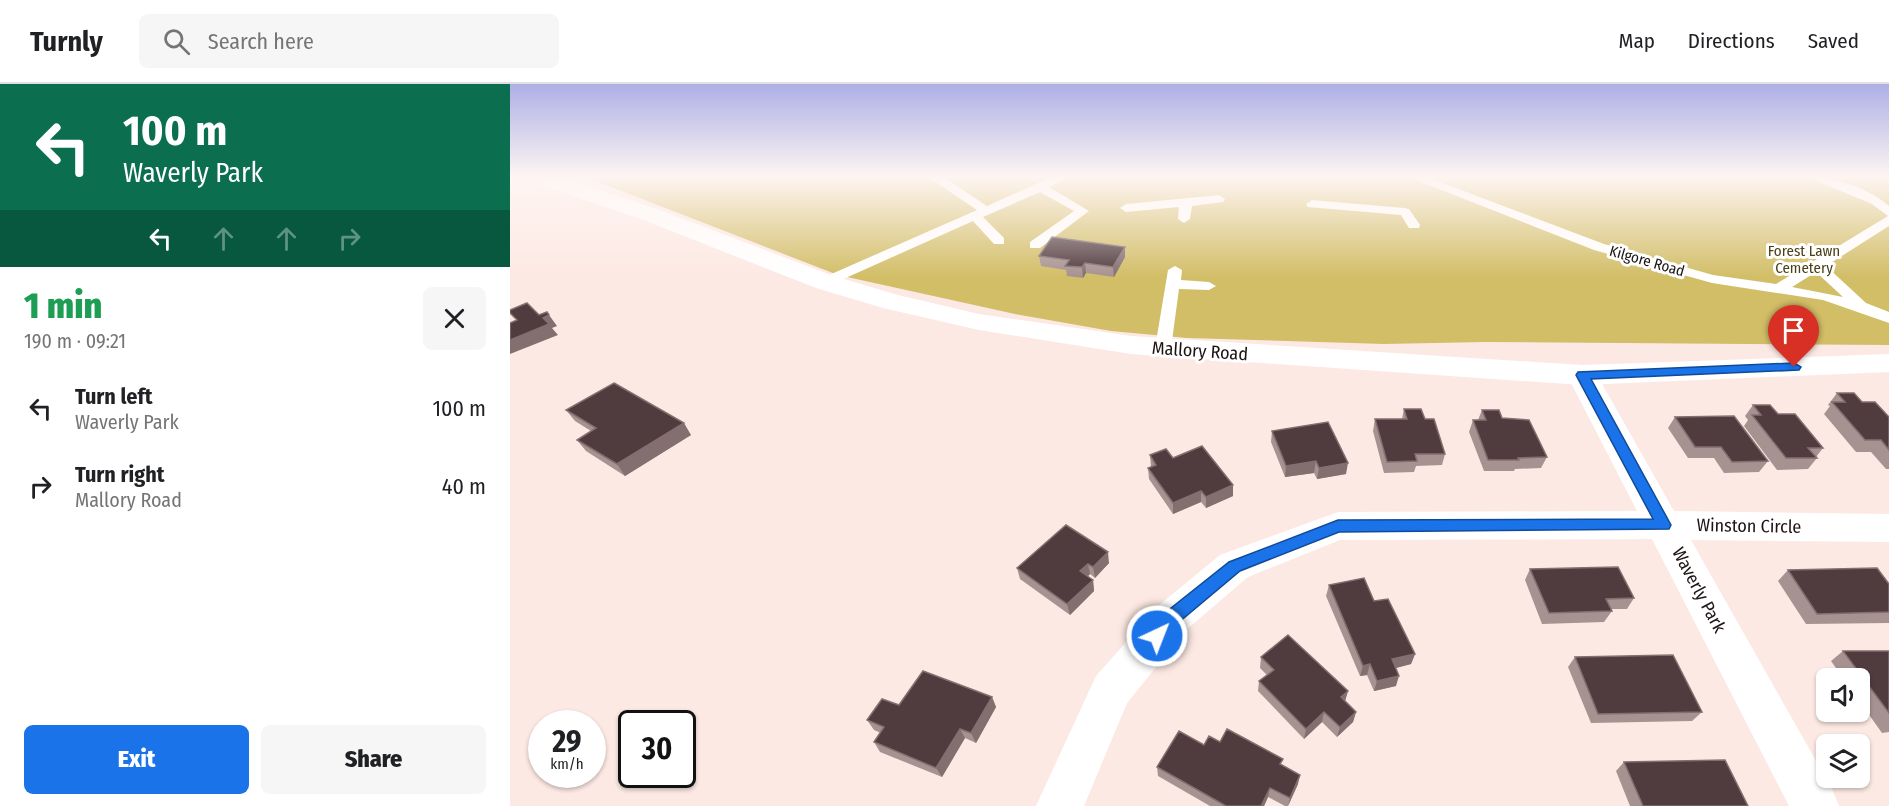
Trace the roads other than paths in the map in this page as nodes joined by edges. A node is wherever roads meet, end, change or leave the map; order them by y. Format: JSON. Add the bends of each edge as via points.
{"nodes":[{"id":1,"x":635,"y":210,"type":"edge"},
{"id":2,"x":977,"y":210,"type":"edge"},
{"id":3,"x":989,"y":210,"type":"edge"},
{"id":4,"x":1081,"y":210,"type":"edge"},
{"id":5,"x":1185,"y":210,"type":"edge"},
{"id":6,"x":1378,"y":210,"type":"edge"},
{"id":7,"x":1501,"y":210,"type":"edge"},
{"id":8,"x":981,"y":213,"type":"junction"},
{"id":9,"x":1184,"y":219,"type":"dead end"},
{"id":10,"x":1889,"y":220,"type":"edge"},
{"id":11,"x":1414,"y":225,"type":"dead end"},
{"id":12,"x":999,"y":241,"type":"dead end"},
{"id":13,"x":1035,"y":245,"type":"dead end"},
{"id":14,"x":1817,"y":265,"type":"junction"},
{"id":15,"x":825,"y":282,"type":"junction"},
{"id":16,"x":1209,"y":286,"type":"dead end"},
{"id":17,"x":1779,"y":289,"type":"junction"},
{"id":18,"x":1860,"y":306,"type":"junction"},
{"id":19,"x":1889,"y":318,"type":"edge"},
{"id":20,"x":1162,"y":348,"type":"junction"},
{"id":21,"x":1889,"y":363,"type":"edge"},
{"id":22,"x":1582,"y":375,"type":"junction"},
{"id":23,"x":1664,"y":525,"type":"junction"},
{"id":24,"x":1889,"y":528,"type":"edge"},
{"id":25,"x":1060,"y":806,"type":"edge"},
{"id":26,"x":1815,"y":806,"type":"edge"}],
"edges":[{"from":1,"to":15,"type":"street","name":"Mallory Road"},
{"from":2,"to":8,"type":"lane"},
{"from":3,"to":8,"type":"lane"},
{"from":4,"to":13,"type":"lane"},
{"from":5,"to":9,"type":"lane"},
{"from":6,"to":11,"type":"lane","via":[[1405,212]]},
{"from":7,"to":17,"type":"lane","name":"Kilgore Road","via":[[1599,247],[1712,279]]},
{"from":8,"to":12,"type":"lane"},
{"from":8,"to":15,"type":"lane"},
{"from":10,"to":14,"type":"lane"},
{"from":14,"to":17,"type":"lane"},
{"from":14,"to":18,"type":"lane"},
{"from":15,"to":20,"type":"street","name":"Mallory Road","via":[[979,322]]},
{"from":16,"to":20,"type":"lane","via":[[1174,277]]},
{"from":17,"to":18,"type":"lane","name":"Kilgore Road"},
{"from":18,"to":19,"type":"lane","name":"Kilgore Road"},
{"from":20,"to":22,"type":"street","name":"Mallory Road"},
{"from":21,"to":22,"type":"street","name":"Mallory Road"},
{"from":22,"to":23,"type":"street","name":"Waverly Park"},
{"from":23,"to":24,"type":"street","name":"Winston Circle"},
{"from":23,"to":25,"type":"street","name":"Winston Circle","via":[[1338,526],[1234,566],[1172,618],[1111,690]]},
{"from":23,"to":26,"type":"street","name":"Waverly Park"}]}
